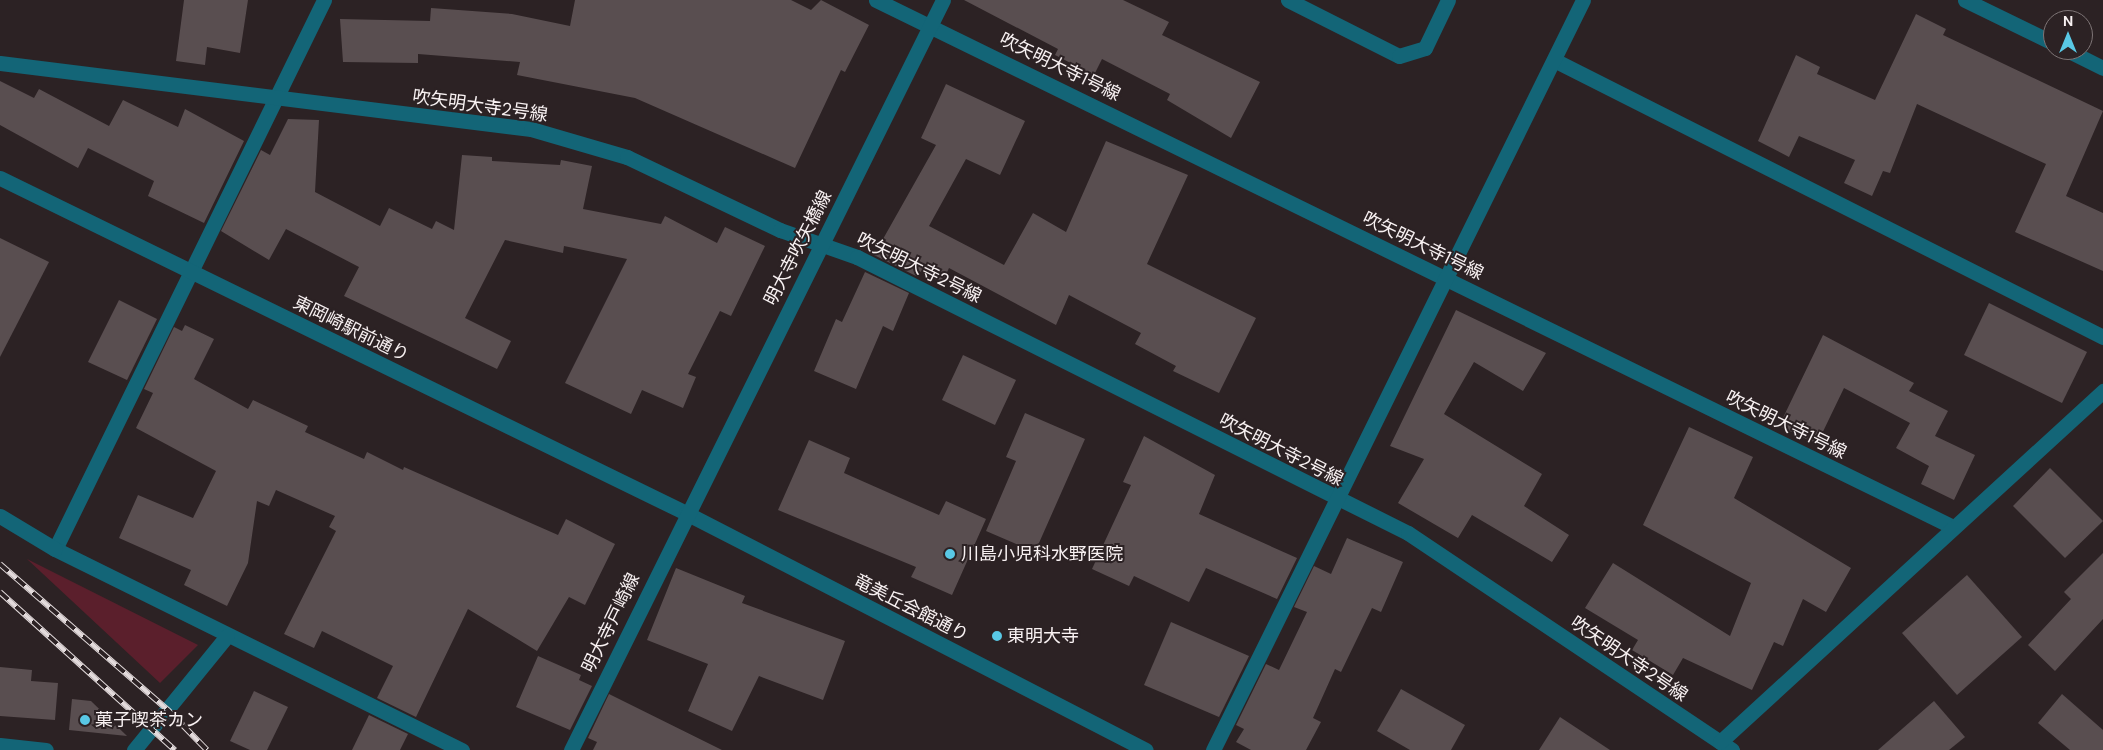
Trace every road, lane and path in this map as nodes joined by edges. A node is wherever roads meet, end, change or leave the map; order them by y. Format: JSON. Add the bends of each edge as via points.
{"nodes":[{"id":1,"x":324,"y":0,"type":"edge"},
{"id":2,"x":876,"y":0,"type":"edge"},
{"id":3,"x":943,"y":0,"type":"edge"},
{"id":4,"x":1288,"y":0,"type":"edge"},
{"id":5,"x":1448,"y":0,"type":"edge"},
{"id":6,"x":1583,"y":0,"type":"edge"},
{"id":7,"x":1965,"y":0,"type":"edge"},
{"id":8,"x":932,"y":24,"type":"junction"},
{"id":9,"x":2043,"y":38,"type":"edge"},
{"id":10,"x":1554,"y":60,"type":"junction"},
{"id":11,"x":2087,"y":60,"type":"edge"},
{"id":12,"x":0,"y":63,"type":"edge"},
{"id":13,"x":2103,"y":68,"type":"edge"},
{"id":14,"x":276,"y":99,"type":"junction"},
{"id":15,"x":0,"y":178,"type":"edge"},
{"id":16,"x":821,"y":244,"type":"junction"},
{"id":17,"x":190,"y":272,"type":"junction"},
{"id":18,"x":1445,"y":279,"type":"junction"},
{"id":19,"x":2103,"y":337,"type":"edge"},
{"id":20,"x":2103,"y":391,"type":"edge"},
{"id":21,"x":1338,"y":500,"type":"junction"},
{"id":22,"x":686,"y":513,"type":"junction"},
{"id":23,"x":0,"y":516,"type":"edge"},
{"id":24,"x":1953,"y":527,"type":"junction"},
{"id":25,"x":55,"y":549,"type":"junction"},
{"id":26,"x":228,"y":636,"type":"junction"},
{"id":27,"x":0,"y":745,"type":"edge"},
{"id":28,"x":1726,"y":746,"type":"edge"},
{"id":29,"x":46,"y":750,"type":"edge"},
{"id":30,"x":134,"y":750,"type":"edge"},
{"id":31,"x":462,"y":750,"type":"edge"},
{"id":32,"x":571,"y":750,"type":"edge"},
{"id":33,"x":1146,"y":750,"type":"edge"},
{"id":34,"x":1213,"y":750,"type":"edge"}],
"edges":[{"from":1,"to":14,"type":"street"},
{"from":2,"to":8,"type":"street","name":"吹矢明大寺1号線"},
{"from":3,"to":8,"type":"street","name":"明大寺吹矢橋線"},
{"from":4,"to":5,"type":"street","via":[[1399,56],[1424,48]]},
{"from":6,"to":10,"type":"street"},
{"from":7,"to":9,"type":"street"},
{"from":8,"to":16,"type":"street","name":"明大寺吹矢橋線"},
{"from":8,"to":18,"type":"street","name":"吹矢明大寺1号線"},
{"from":10,"to":18,"type":"street"},
{"from":10,"to":19,"type":"street"},
{"from":11,"to":13,"type":"street"},
{"from":12,"to":14,"type":"street","name":"吹矢明大寺2号線"},
{"from":14,"to":16,"type":"street","name":"吹矢明大寺2号線","via":[[531,129],[627,157],[780,230]]},
{"from":14,"to":17,"type":"street"},
{"from":15,"to":17,"type":"street","name":"東岡崎駅前通り"},
{"from":16,"to":21,"type":"street","name":"吹矢明大寺2号線","via":[[858,257]]},
{"from":16,"to":22,"type":"street","name":"明大寺吹矢橋線"},
{"from":17,"to":22,"type":"street","name":"東岡崎駅前通り"},
{"from":17,"to":25,"type":"street"},
{"from":18,"to":21,"type":"street"},
{"from":18,"to":24,"type":"street","name":"吹矢明大寺1号線"},
{"from":20,"to":24,"type":"street"},
{"from":21,"to":28,"type":"street","name":"吹矢明大寺2号線","via":[[1408,533]]},
{"from":21,"to":34,"type":"street"},
{"from":22,"to":32,"type":"street","name":"明大寺戸崎線"},
{"from":22,"to":33,"type":"street","name":"竜美丘会館通り"},
{"from":23,"to":25,"type":"street"},
{"from":24,"to":28,"type":"street"},
{"from":25,"to":26,"type":"street"},
{"from":26,"to":30,"type":"street"},
{"from":26,"to":31,"type":"street"},
{"from":27,"to":29,"type":"street"}]}
